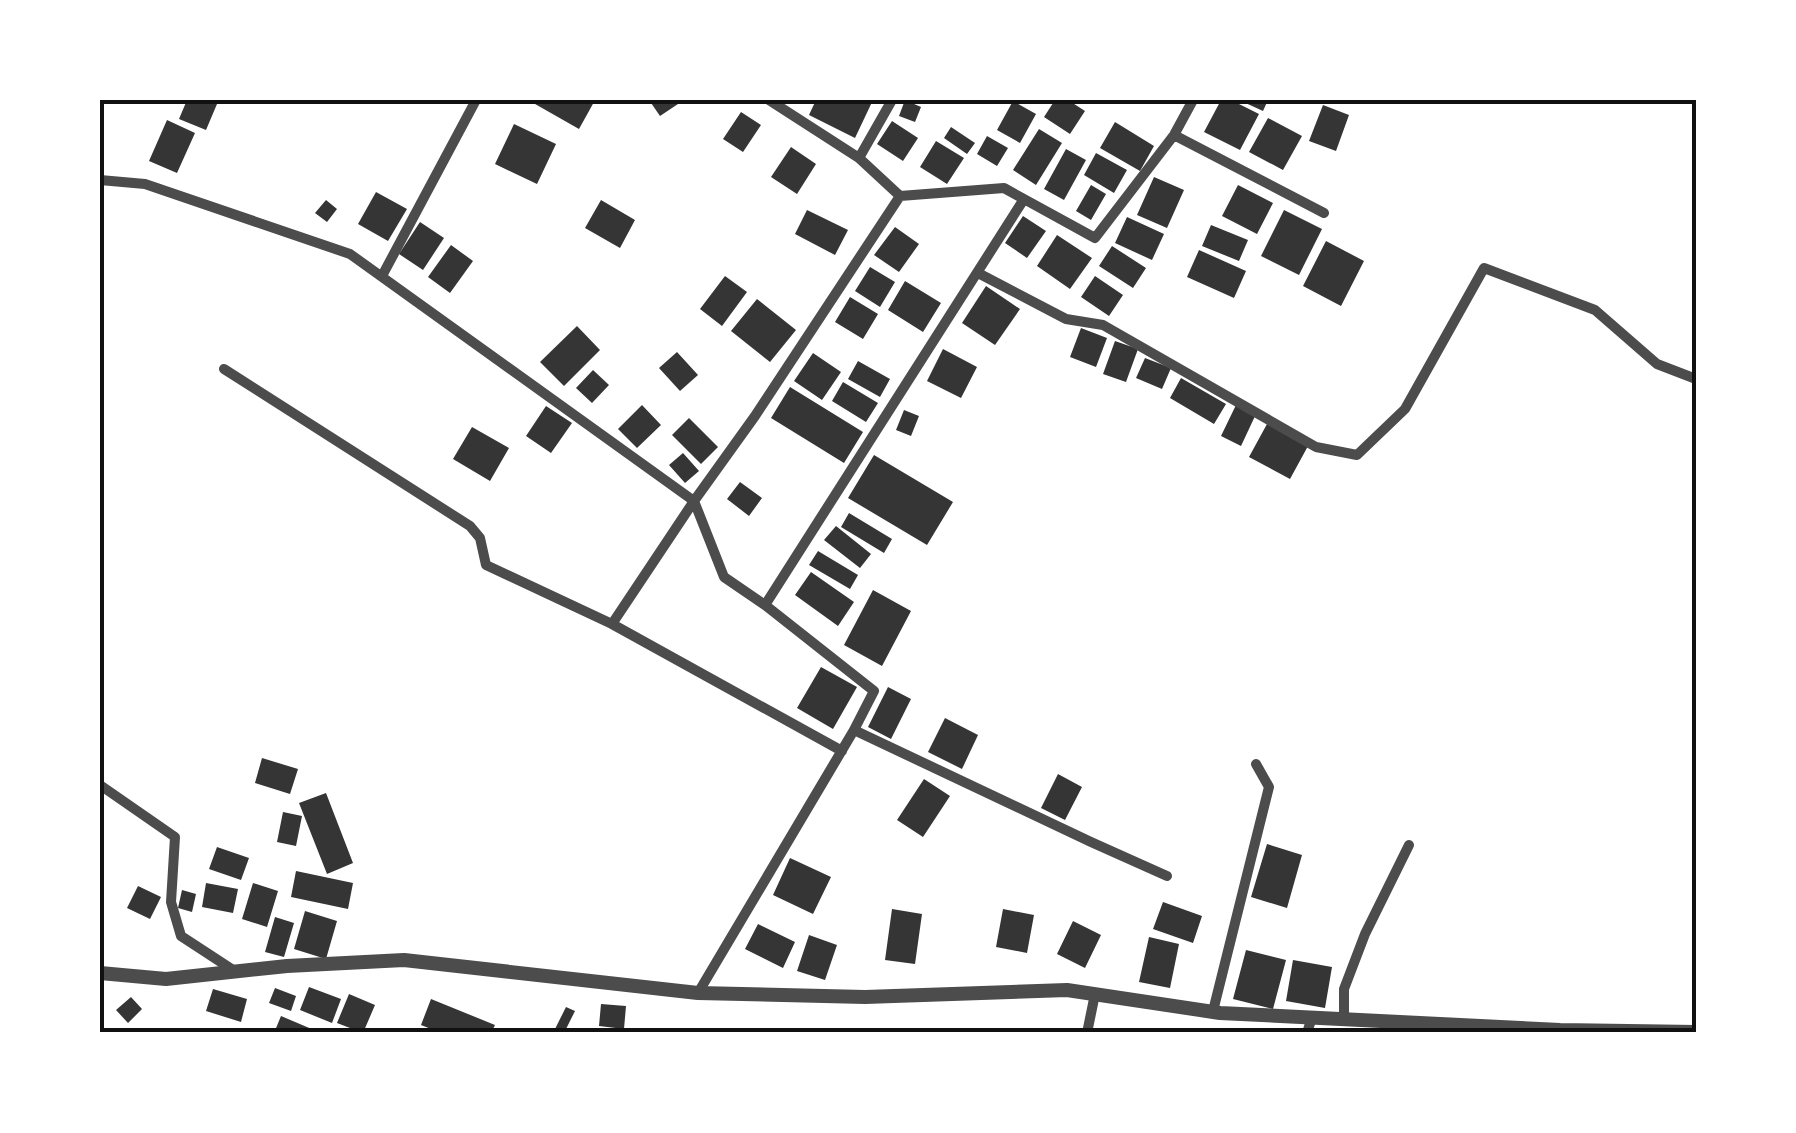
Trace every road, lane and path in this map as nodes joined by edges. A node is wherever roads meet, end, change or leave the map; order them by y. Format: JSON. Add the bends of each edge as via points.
{"nodes":[{"id":1,"x":476,"y":100,"type":"edge"},
{"id":2,"x":769,"y":100,"type":"edge"},
{"id":3,"x":892,"y":100,"type":"edge"},
{"id":4,"x":1193,"y":100,"type":"edge"},
{"id":5,"x":1174,"y":135,"type":"junction"},
{"id":6,"x":859,"y":158,"type":"junction"},
{"id":7,"x":100,"y":180,"type":"edge"},
{"id":8,"x":900,"y":196,"type":"junction"},
{"id":9,"x":1024,"y":199,"type":"junction"},
{"id":10,"x":1324,"y":213,"type":"dead end"},
{"id":11,"x":978,"y":273,"type":"junction"},
{"id":12,"x":382,"y":276,"type":"junction"},
{"id":13,"x":224,"y":369,"type":"dead end"},
{"id":14,"x":1696,"y":380,"type":"edge"},
{"id":15,"x":694,"y":501,"type":"junction"},
{"id":16,"x":765,"y":605,"type":"junction"},
{"id":17,"x":612,"y":624,"type":"junction"},
{"id":18,"x":854,"y":730,"type":"junction"},
{"id":19,"x":842,"y":751,"type":"junction"},
{"id":20,"x":1256,"y":764,"type":"dead end"},
{"id":21,"x":100,"y":785,"type":"edge"},
{"id":22,"x":1409,"y":844,"type":"dead end"},
{"id":23,"x":1167,"y":876,"type":"dead end"},
{"id":24,"x":233,"y":970,"type":"junction"},
{"id":25,"x":100,"y":973,"type":"edge"},
{"id":26,"x":698,"y":993,"type":"junction"},
{"id":27,"x":1095,"y":994,"type":"junction"},
{"id":28,"x":1213,"y":1012,"type":"junction"},
{"id":29,"x":1312,"y":1018,"type":"junction"},
{"id":30,"x":1344,"y":1019,"type":"junction"},
{"id":31,"x":1464,"y":1029,"type":"edge"},
{"id":32,"x":1600,"y":1032,"type":"edge"},
{"id":33,"x":1696,"y":1032,"type":"edge"},
{"id":34,"x":1087,"y":1033,"type":"edge"},
{"id":35,"x":1307,"y":1033,"type":"edge"}],
"edges":[{"from":1,"to":12,"type":"street"},
{"from":2,"to":6,"type":"street"},
{"from":3,"to":6,"type":"street"},
{"from":4,"to":5,"type":"street"},
{"from":5,"to":9,"type":"street","via":[[1095,238]]},
{"from":5,"to":10,"type":"street"},
{"from":6,"to":8,"type":"street"},
{"from":7,"to":12,"type":"street","via":[[146,184],[332,247]]},
{"from":8,"to":9,"type":"street","via":[[1004,188]]},
{"from":8,"to":15,"type":"street"},
{"from":9,"to":11,"type":"street"},
{"from":11,"to":14,"type":"street","via":[[1066,319],[1102,325],[1316,446],[1357,455],[1405,409],[1484,268],[1595,310],[1658,364]]},
{"from":11,"to":16,"type":"street"},
{"from":12,"to":15,"type":"street"},
{"from":13,"to":17,"type":"street","via":[[470,526],[486,565]]},
{"from":15,"to":16,"type":"street","via":[[724,577]]},
{"from":15,"to":17,"type":"street"},
{"from":16,"to":18,"type":"street","via":[[874,691]]},
{"from":17,"to":19,"type":"street"},
{"from":18,"to":19,"type":"street"},
{"from":18,"to":23,"type":"street"},
{"from":19,"to":26,"type":"street"},
{"from":20,"to":28,"type":"street","via":[[1268,788]]},
{"from":21,"to":24,"type":"street","via":[[176,837],[171,902],[180,936]]},
{"from":22,"to":30,"type":"street","via":[[1344,989]]},
{"from":24,"to":25,"type":"street","via":[[166,979]]},
{"from":24,"to":26,"type":"street","via":[[404,960]]},
{"from":26,"to":27,"type":"street"},
{"from":27,"to":28,"type":"street"},
{"from":27,"to":34,"type":"street"},
{"from":28,"to":29,"type":"street"},
{"from":29,"to":30,"type":"street"},
{"from":29,"to":35,"type":"street"},
{"from":30,"to":31,"type":"street"},
{"from":31,"to":32,"type":"street"},
{"from":32,"to":33,"type":"street"}]}
